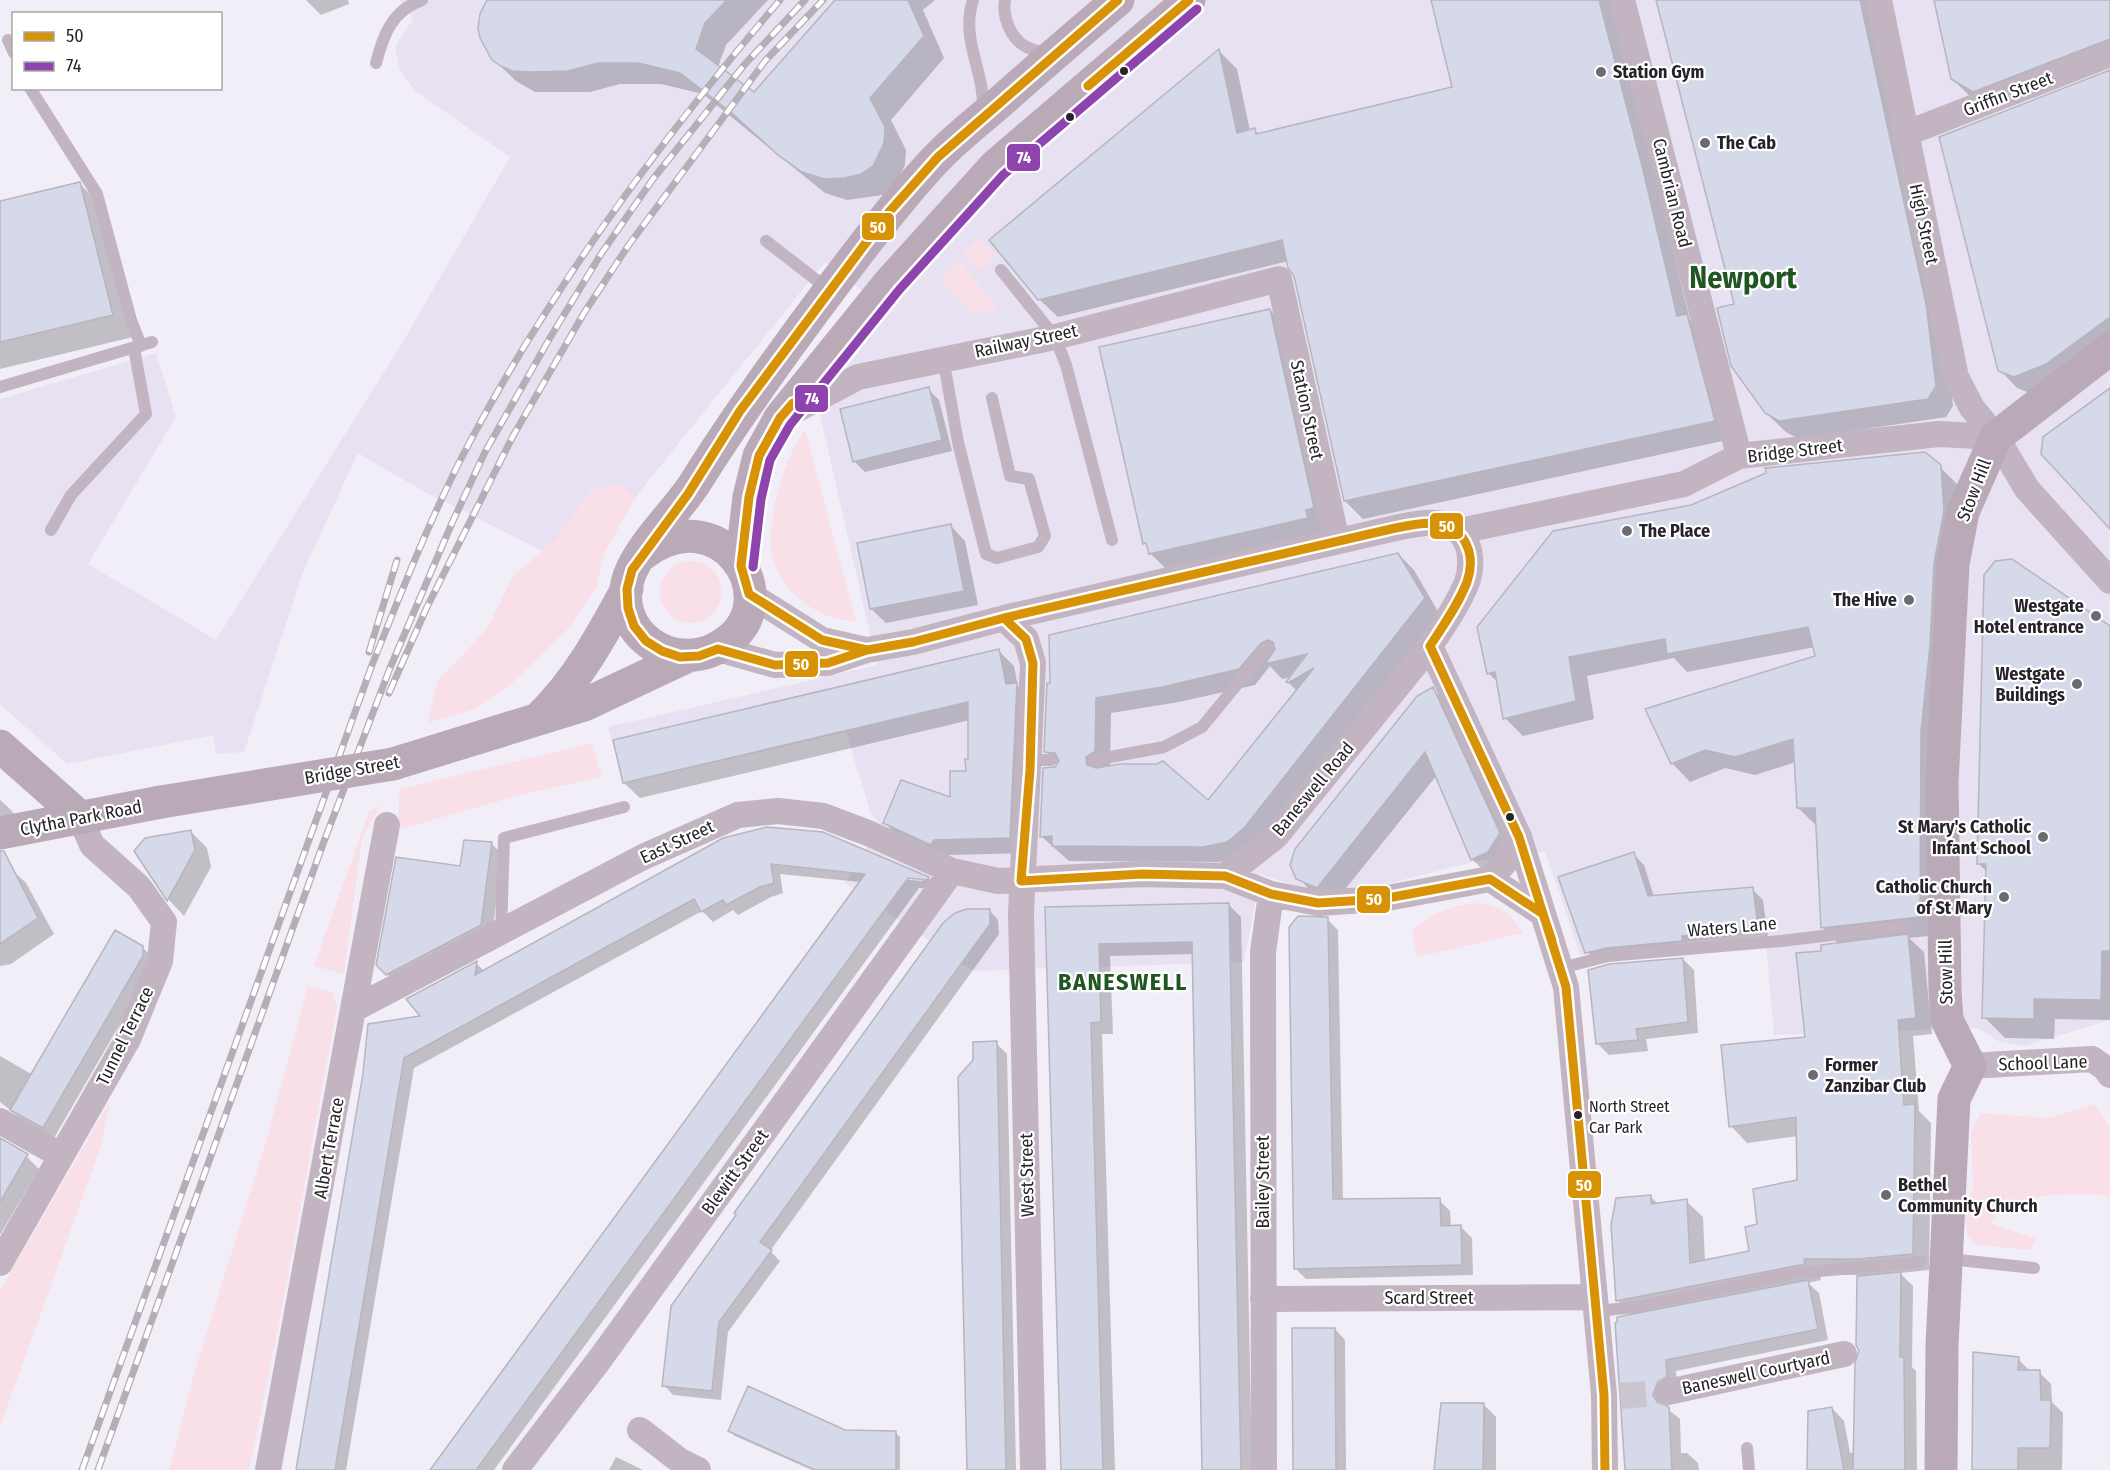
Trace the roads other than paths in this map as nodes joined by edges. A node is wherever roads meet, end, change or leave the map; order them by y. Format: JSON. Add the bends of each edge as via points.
{"nodes":[{"id":1,"x":422,"y":0,"type":"edge"},
{"id":2,"x":973,"y":0,"type":"edge"},
{"id":3,"x":1005,"y":0,"type":"edge"},
{"id":4,"x":1118,"y":0,"type":"edge"},
{"id":5,"x":1189,"y":0,"type":"edge"},
{"id":6,"x":1215,"y":0,"type":"edge"},
{"id":7,"x":1622,"y":0,"type":"edge"},
{"id":8,"x":1879,"y":0,"type":"edge"},
{"id":9,"x":8,"y":40,"type":"dead end"},
{"id":10,"x":12,"y":49,"type":"edge"},
{"id":11,"x":1056,"y":52,"type":"junction"},
{"id":12,"x":2110,"y":54,"type":"edge"},
{"id":13,"x":376,"y":63,"type":"dead end"},
{"id":14,"x":31,"y":90,"type":"edge"},
{"id":15,"x":982,"y":117,"type":"junction"},
{"id":16,"x":1905,"y":134,"type":"junction"},
{"id":17,"x":766,"y":241,"type":"dead end"},
{"id":18,"x":1001,"y":270,"type":"dead end"},
{"id":19,"x":1279,"y":279,"type":"joint"},
{"id":20,"x":829,"y":289,"type":"junction"},
{"id":21,"x":1055,"y":337,"type":"junction"},
{"id":22,"x":142,"y":345,"type":"junction"},
{"id":23,"x":835,"y":350,"type":"junction"},
{"id":24,"x":2110,"y":350,"type":"edge"},
{"id":25,"x":944,"y":358,"type":"junction"},
{"id":26,"x":0,"y":387,"type":"edge"},
{"id":27,"x":992,"y":398,"type":"dead end"},
{"id":28,"x":780,"y":418,"type":"junction"},
{"id":29,"x":1996,"y":437,"type":"junction"},
{"id":30,"x":1739,"y":456,"type":"junction"},
{"id":31,"x":51,"y":530,"type":"dead end"},
{"id":32,"x":1460,"y":531,"type":"junction"},
{"id":33,"x":1112,"y":540,"type":"dead end"},
{"id":34,"x":1336,"y":541,"type":"junction"},
{"id":35,"x":643,"y":554,"type":"junction"},
{"id":36,"x":745,"y":580,"type":"junction"},
{"id":37,"x":2110,"y":581,"type":"edge"},
{"id":38,"x":627,"y":589,"type":"junction"},
{"id":39,"x":1004,"y":618,"type":"junction"},
{"id":40,"x":1430,"y":646,"type":"junction"},
{"id":41,"x":1268,"y":648,"type":"dead end"},
{"id":42,"x":867,"y":650,"type":"junction"},
{"id":43,"x":703,"y":652,"type":"junction"},
{"id":44,"x":539,"y":719,"type":"junction"},
{"id":45,"x":0,"y":746,"type":"edge"},
{"id":46,"x":1094,"y":759,"type":"dead end"},
{"id":47,"x":161,"y":802,"type":"joint"},
{"id":48,"x":624,"y":807,"type":"dead end"},
{"id":49,"x":80,"y":817,"type":"junction"},
{"id":50,"x":387,"y":825,"type":"dead end"},
{"id":51,"x":0,"y":833,"type":"edge"},
{"id":52,"x":1519,"y":837,"type":"junction"},
{"id":53,"x":952,"y":872,"type":"junction"},
{"id":54,"x":1226,"y":876,"type":"junction"},
{"id":55,"x":1490,"y":879,"type":"junction"},
{"id":56,"x":1022,"y":880,"type":"junction"},
{"id":57,"x":1271,"y":894,"type":"junction"},
{"id":58,"x":1543,"y":914,"type":"junction"},
{"id":59,"x":1906,"y":926,"type":"dead end"},
{"id":60,"x":501,"y":932,"type":"junction"},
{"id":61,"x":1561,"y":968,"type":"junction"},
{"id":62,"x":354,"y":1010,"type":"junction"},
{"id":63,"x":1970,"y":1066,"type":"junction"},
{"id":64,"x":2110,"y":1075,"type":"edge"},
{"id":65,"x":0,"y":1121,"type":"edge"},
{"id":66,"x":60,"y":1155,"type":"junction"},
{"id":67,"x":1934,"y":1261,"type":"junction"},
{"id":68,"x":0,"y":1263,"type":"edge"},
{"id":69,"x":2034,"y":1268,"type":"dead end"},
{"id":70,"x":1263,"y":1299,"type":"junction"},
{"id":71,"x":1596,"y":1304,"type":"junction"},
{"id":72,"x":1844,"y":1354,"type":"dead end"},
{"id":73,"x":1668,"y":1392,"type":"tunnel mouth"},
{"id":74,"x":640,"y":1430,"type":"dead end"},
{"id":75,"x":1747,"y":1448,"type":"dead end"},
{"id":76,"x":268,"y":1470,"type":"edge"},
{"id":77,"x":515,"y":1470,"type":"edge"},
{"id":78,"x":698,"y":1470,"type":"edge"},
{"id":79,"x":1033,"y":1470,"type":"edge"},
{"id":80,"x":1264,"y":1470,"type":"edge"},
{"id":81,"x":1605,"y":1470,"type":"edge"},
{"id":82,"x":1749,"y":1470,"type":"edge"},
{"id":83,"x":1941,"y":1470,"type":"edge"}],
"edges":[{"from":1,"to":13,"type":"lane","via":[[391,22]]},
{"from":2,"to":15,"type":"lane","via":[[968,14],[969,42],[984,91]]},
{"from":3,"to":11,"type":"lane","via":[[1006,24],[1014,35],[1030,50]]},
{"from":4,"to":11,"type":"main road"},
{"from":5,"to":23,"type":"main road","via":[[995,166],[890,282]]},
{"from":6,"to":23,"type":"main road","via":[[1072,120],[972,214],[895,308]]},
{"from":7,"to":30,"type":"street","name":"Cambrian Road"},
{"from":8,"to":16,"type":"street","name":"High Street"},
{"from":9,"to":10,"type":"lane"},
{"from":11,"to":15,"type":"main road"},
{"from":12,"to":16,"type":"street","name":"Griffin Street"},
{"from":14,"to":22,"type":"lane","via":[[97,194],[131,320]]},
{"from":15,"to":20,"type":"main road","via":[[938,157],[889,212]]},
{"from":16,"to":29,"type":"street","name":"High Street","via":[[1956,377],[1972,408]]},
{"from":17,"to":20,"type":"lane"},
{"from":18,"to":21,"type":"lane"},
{"from":19,"to":21,"type":"street","name":"Railway Street"},
{"from":19,"to":34,"type":"street","name":"Station Street"},
{"from":20,"to":35,"type":"main road"},
{"from":21,"to":25,"type":"street","name":"Railway Street"},
{"from":21,"to":33,"type":"lane","via":[[1066,365]]},
{"from":22,"to":26,"type":"lane"},
{"from":22,"to":31,"type":"lane","via":[[146,414],[71,495]]},
{"from":23,"to":28,"type":"main road"},
{"from":24,"to":29,"type":"main road"},
{"from":25,"to":27,"type":"lane","via":[[958,442],[986,554],[997,558],[1038,547],[1045,536],[1029,479],[1010,476]]},
{"from":25,"to":28,"type":"street","name":"Railway Street","via":[[858,377]]},
{"from":28,"to":36,"type":"main road","via":[[759,456],[749,497]]},
{"from":29,"to":30,"type":"street","name":"Bridge Street","via":[[1939,434]]},
{"from":29,"to":37,"type":"street","name":"High Street","via":[[2027,489]]},
{"from":29,"to":63,"type":"main road","name":"Stow Hill","via":[[1963,512],[1953,564],[1942,783],[1947,1020]]},
{"from":30,"to":32,"type":"street","name":"Bridge Street","via":[[1684,484]]},
{"from":32,"to":34,"type":"street","via":[[1449,524],[1424,522]]},
{"from":32,"to":40,"type":"street","name":"Baneswell Road","via":[[1467,542],[1470,570]]},
{"from":34,"to":39,"type":"street"},
{"from":35,"to":36,"type":"main road","via":[[658,542],[695,535],[714,540],[730,551]]},
{"from":35,"to":38,"type":"main road","via":[[632,570]]},
{"from":36,"to":42,"type":"street","via":[[822,640]]},
{"from":36,"to":43,"type":"main road","via":[[743,621],[733,638]]},
{"from":38,"to":43,"type":"main road","via":[[634,626],[646,641],[662,651]]},
{"from":38,"to":44,"type":"main road","name":"Bridge Street","via":[[590,657],[559,700]]},
{"from":39,"to":42,"type":"street"},
{"from":39,"to":56,"type":"street","name":"West Street","via":[[1026,639],[1033,663],[1041,759]]},
{"from":40,"to":52,"type":"street"},
{"from":40,"to":54,"type":"street","name":"Baneswell Road","via":[[1276,836]]},
{"from":41,"to":46,"type":"lane","via":[[1202,727],[1164,747]]},
{"from":42,"to":43,"type":"street","via":[[828,663],[799,666]]},
{"from":43,"to":44,"type":"main road","name":"Bridge Street","via":[[584,705]]},
{"from":44,"to":47,"type":"main road","name":"Bridge Street","bridge":true,"via":[[393,764]]},
{"from":45,"to":49,"type":"main road"},
{"from":47,"to":49,"type":"main road","name":"Clytha Park Road"},
{"from":48,"to":60,"type":"lane","via":[[504,837]]},
{"from":49,"to":51,"type":"main road","name":"Clytha Park Road"},
{"from":49,"to":66,"type":"street","name":"Tunnel Terrace","via":[[92,845],[140,887],[164,922],[160,961],[128,1039]]},
{"from":50,"to":62,"type":"street","name":"Albert Terrace"},
{"from":52,"to":55,"type":"street"},
{"from":52,"to":58,"type":"street"},
{"from":53,"to":56,"type":"street","name":"East Street"},
{"from":53,"to":60,"type":"street","name":"East Street","via":[[823,816],[778,811],[738,815],[643,857]]},
{"from":53,"to":77,"type":"street","name":"Blewitt Street","via":[[600,1359]]},
{"from":54,"to":56,"type":"street","via":[[1142,874]]},
{"from":54,"to":57,"type":"street"},
{"from":55,"to":57,"type":"street","via":[[1382,899],[1318,903]]},
{"from":55,"to":58,"type":"street"},
{"from":56,"to":79,"type":"street","name":"West Street"},
{"from":57,"to":70,"type":"street","name":"Bailey Street","via":[[1263,952]]},
{"from":58,"to":61,"type":"street"},
{"from":59,"to":61,"type":"lane","name":"Waters Lane","via":[[1608,956]]},
{"from":60,"to":62,"type":"street","name":"East Street"},
{"from":61,"to":71,"type":"street","via":[[1577,1091]]},
{"from":62,"to":76,"type":"street","name":"Albert Terrace"},
{"from":63,"to":64,"type":"street","name":"School Lane","via":[[2092,1059]]},
{"from":63,"to":67,"type":"main road","via":[[1954,1099]]},
{"from":65,"to":66,"type":"street"},
{"from":66,"to":68,"type":"street","name":"Tunnel Terrace"},
{"from":67,"to":69,"type":"lane"},
{"from":67,"to":71,"type":"lane","via":[[1796,1273],[1636,1307]]},
{"from":67,"to":83,"type":"main road","via":[[1942,1346]]},
{"from":70,"to":71,"type":"street","name":"Scard Street","via":[[1452,1298]]},
{"from":70,"to":80,"type":"street","name":"Bailey Street"},
{"from":71,"to":81,"type":"street","via":[[1612,1396]]},
{"from":72,"to":73,"type":"street","name":"Baneswell Courtyard"},
{"from":74,"to":78,"type":"street"},
{"from":75,"to":82,"type":"lane"}]}
